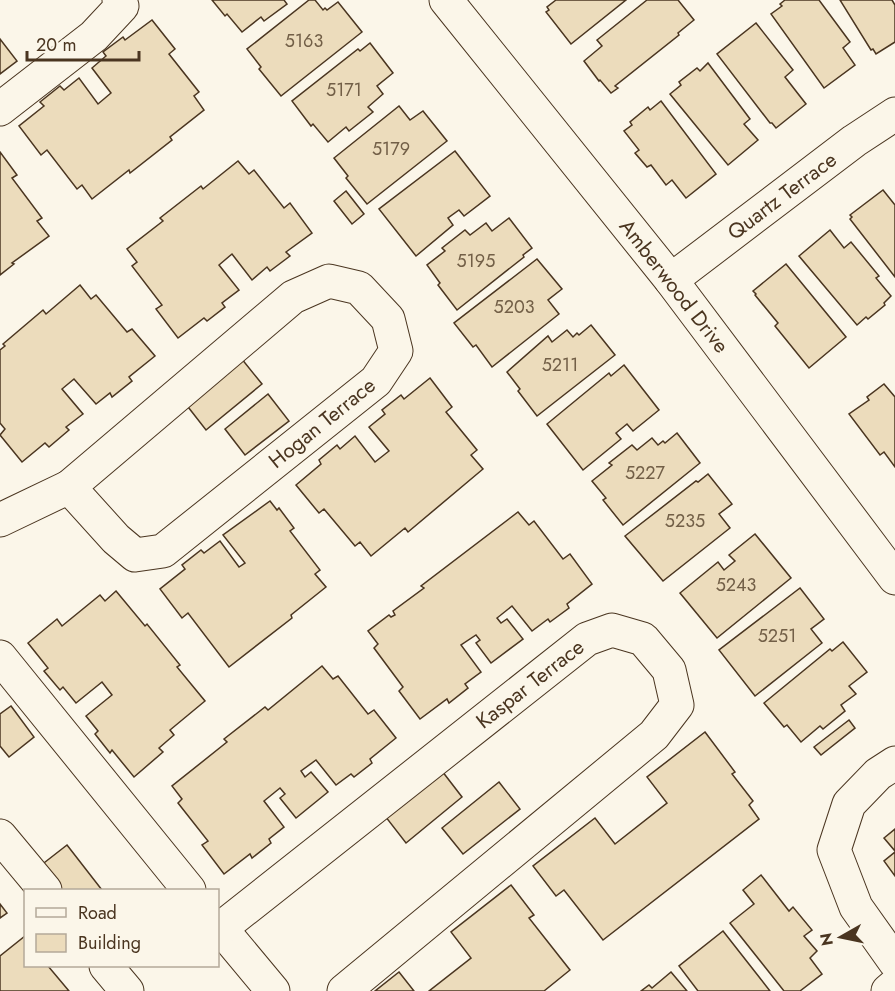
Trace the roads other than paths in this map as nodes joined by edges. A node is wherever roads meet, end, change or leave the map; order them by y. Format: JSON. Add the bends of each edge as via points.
{"nodes":[{"id":1,"x":119,"y":0,"type":"edge"},
{"id":2,"x":446,"y":0,"type":"edge"},
{"id":3,"x":0,"y":109,"type":"edge"},
{"id":4,"x":895,"y":114,"type":"edge"},
{"id":5,"x":671,"y":280,"type":"junction"},
{"id":6,"x":69,"y":487,"type":"junction"},
{"id":7,"x":0,"y":520,"type":"edge"},
{"id":8,"x":895,"y":578,"type":"edge"},
{"id":9,"x":0,"y":657,"type":"edge"},
{"id":10,"x":895,"y":763,"type":"edge"},
{"id":11,"x":0,"y":836,"type":"edge"},
{"id":12,"x":43,"y":889,"type":"edge"},
{"id":13,"x":187,"y":889,"type":"edge"},
{"id":14,"x":219,"y":927,"type":"edge"},
{"id":15,"x":895,"y":962,"type":"edge"},
{"id":16,"x":107,"y":967,"type":"edge"},
{"id":17,"x":895,"y":986,"type":"edge"},
{"id":18,"x":128,"y":991,"type":"edge"},
{"id":19,"x":273,"y":991,"type":"edge"},
{"id":20,"x":344,"y":991,"type":"edge"},
{"id":21,"x":888,"y":991,"type":"edge"}],
"edges":[{"from":1,"to":3,"type":"street","via":[[122,6],[94,36]]},
{"from":2,"to":5,"type":"street","name":"Amberwood Drive"},
{"from":4,"to":5,"type":"street","name":"Quartz Terrace"},
{"from":5,"to":8,"type":"street","name":"Amberwood Drive"},
{"from":6,"to":6,"type":"street","name":"Hogan Terrace","via":[[293,297],[329,281],[359,288],[388,319],[396,351],[376,381],[163,551],[135,555],[116,540]]},
{"from":6,"to":7,"type":"street","name":"Hogan Terrace"},
{"from":9,"to":13,"type":"street"},
{"from":10,"to":15,"type":"street","via":[[878,774],[849,804],[834,850],[856,907]]},
{"from":11,"to":12,"type":"street"},
{"from":14,"to":19,"type":"street","name":"Kaspar Terrace"},
{"from":14,"to":20,"type":"street","name":"Kaspar Terrace","via":[[587,639],[612,630],[643,639],[669,670],[677,705],[654,735]]},
{"from":16,"to":18,"type":"street"},
{"from":17,"to":21,"type":"street"}]}
